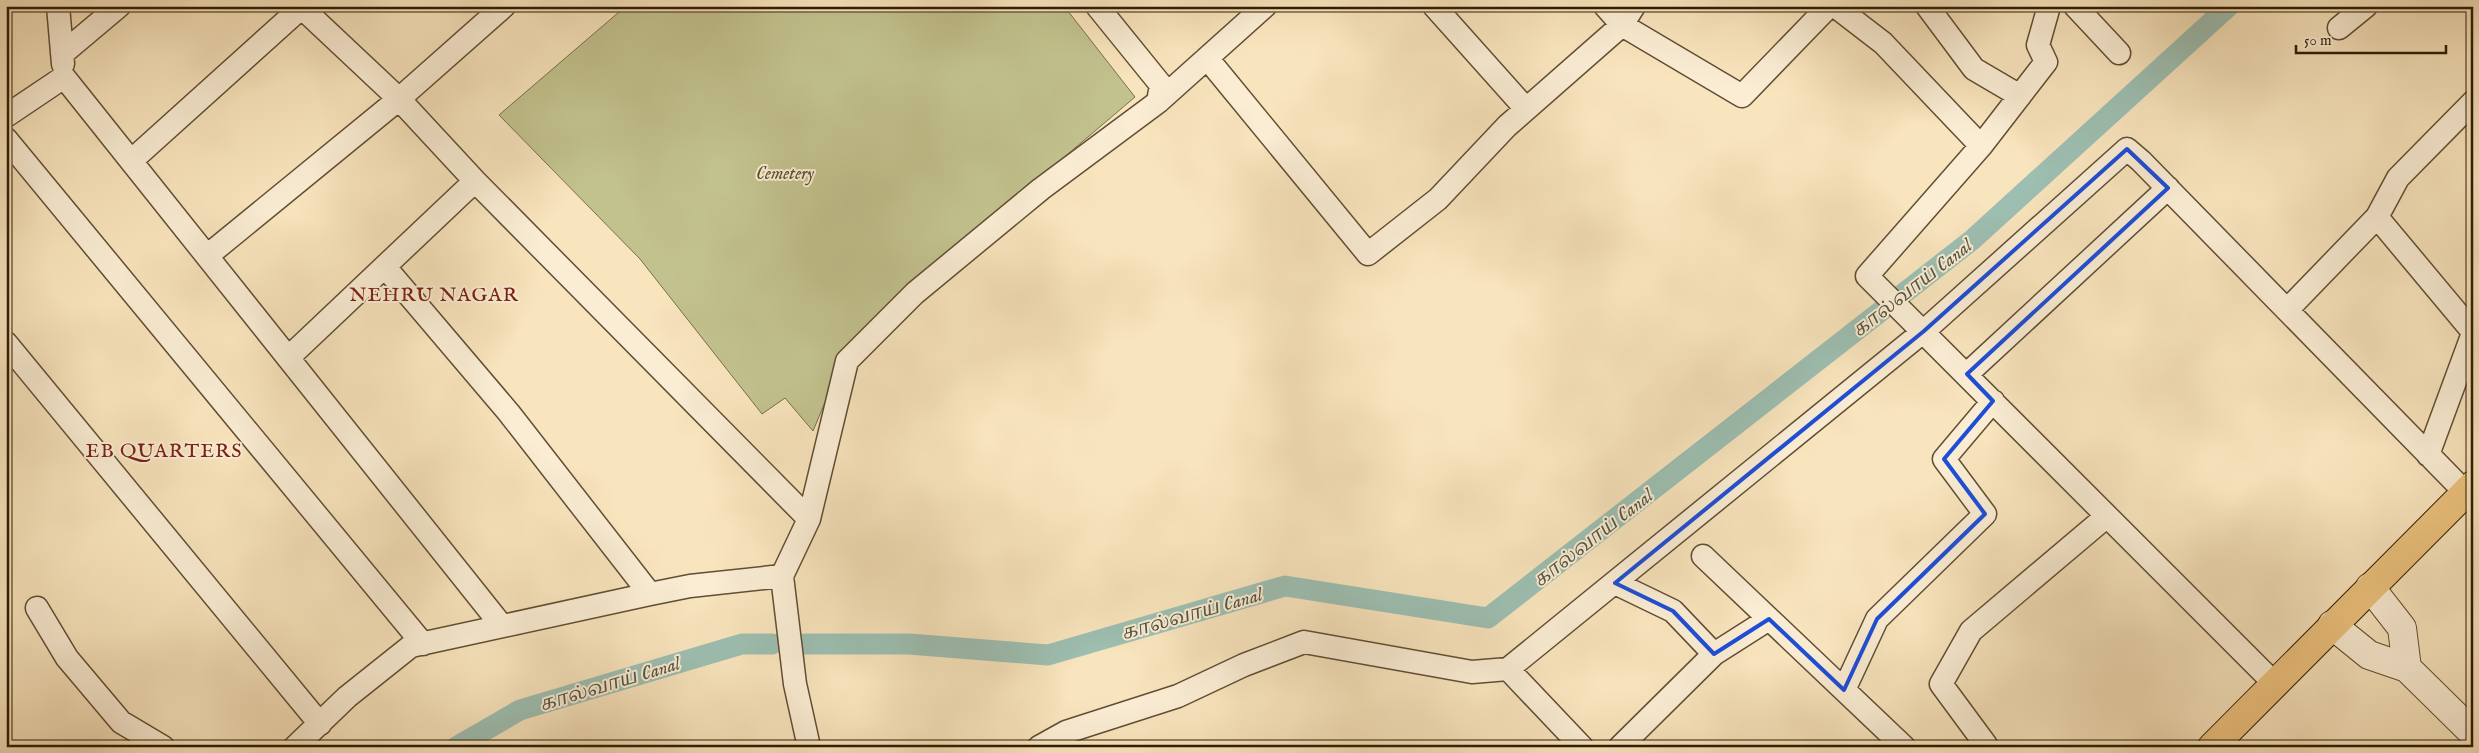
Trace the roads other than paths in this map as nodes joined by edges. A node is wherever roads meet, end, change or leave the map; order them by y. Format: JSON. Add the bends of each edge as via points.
{"nodes":[{"id":1,"x":58,"y":6,"type":"edge"},
{"id":2,"x":119,"y":6,"type":"edge"},
{"id":3,"x":504,"y":6,"type":"edge"},
{"id":4,"x":1097,"y":6,"type":"edge"},
{"id":5,"x":1434,"y":6,"type":"edge"},
{"id":6,"x":1605,"y":6,"type":"edge"},
{"id":7,"x":1634,"y":6,"type":"edge"},
{"id":8,"x":1829,"y":6,"type":"edge"},
{"id":9,"x":1835,"y":6,"type":"edge"},
{"id":10,"x":1927,"y":6,"type":"edge"},
{"id":11,"x":2049,"y":6,"type":"edge"},
{"id":12,"x":2075,"y":6,"type":"edge"},
{"id":13,"x":2366,"y":6,"type":"edge"},
{"id":14,"x":301,"y":7,"type":"edge"},
{"id":15,"x":1263,"y":7,"type":"edge"},
{"id":16,"x":1622,"y":25,"type":"junction"},
{"id":17,"x":2339,"y":28,"type":"dead end"},
{"id":18,"x":2119,"y":53,"type":"dead end"},
{"id":19,"x":62,"y":54,"type":"junction"},
{"id":20,"x":1207,"y":58,"type":"junction"},
{"id":21,"x":64,"y":77,"type":"junction"},
{"id":22,"x":2020,"y":96,"type":"junction"},
{"id":23,"x":399,"y":99,"type":"junction"},
{"id":24,"x":1158,"y":102,"type":"junction"},
{"id":25,"x":2473,"y":102,"type":"edge"},
{"id":26,"x":1526,"y":109,"type":"junction"},
{"id":27,"x":6,"y":116,"type":"edge"},
{"id":28,"x":6,"y":138,"type":"edge"},
{"id":29,"x":1981,"y":146,"type":"junction"},
{"id":30,"x":131,"y":161,"type":"junction"},
{"id":31,"x":475,"y":181,"type":"junction"},
{"id":32,"x":2168,"y":188,"type":"junction"},
{"id":33,"x":2377,"y":216,"type":"junction"},
{"id":34,"x":207,"y":256,"type":"junction"},
{"id":35,"x":385,"y":267,"type":"junction"},
{"id":36,"x":2287,"y":310,"type":"junction"},
{"id":37,"x":1920,"y":327,"type":"junction"},
{"id":38,"x":2473,"y":333,"type":"edge"},
{"id":39,"x":6,"y":343,"type":"edge"},
{"id":40,"x":288,"y":358,"type":"junction"},
{"id":41,"x":1967,"y":374,"type":"junction"},
{"id":42,"x":1993,"y":401,"type":"junction"},
{"id":43,"x":2428,"y":454,"type":"junction"},
{"id":44,"x":2469,"y":489,"type":"edge"},
{"id":45,"x":2108,"y":516,"type":"junction"},
{"id":46,"x":809,"y":519,"type":"junction"},
{"id":47,"x":1703,"y":556,"type":"dead end"},
{"id":48,"x":782,"y":576,"type":"junction"},
{"id":49,"x":1615,"y":582,"type":"junction"},
{"id":50,"x":2370,"y":587,"type":"junction"},
{"id":51,"x":650,"y":594,"type":"junction"},
{"id":52,"x":37,"y":608,"type":"dead end"},
{"id":53,"x":1769,"y":619,"type":"junction"},
{"id":54,"x":2332,"y":625,"type":"junction"},
{"id":55,"x":502,"y":626,"type":"junction"},
{"id":56,"x":423,"y":644,"type":"junction"},
{"id":57,"x":1714,"y":654,"type":"junction"},
{"id":58,"x":2407,"y":668,"type":"junction"},
{"id":59,"x":1508,"y":669,"type":"junction"},
{"id":60,"x":2274,"y":683,"type":"junction"},
{"id":61,"x":1844,"y":690,"type":"junction"},
{"id":62,"x":320,"y":724,"type":"junction"},
{"id":63,"x":2472,"y":731,"type":"dead end"},
{"id":64,"x":163,"y":747,"type":"edge"},
{"id":65,"x":295,"y":747,"type":"edge"},
{"id":66,"x":809,"y":747,"type":"edge"},
{"id":67,"x":1039,"y":747,"type":"edge"},
{"id":68,"x":1582,"y":747,"type":"edge"},
{"id":69,"x":1620,"y":747,"type":"edge"},
{"id":70,"x":1904,"y":747,"type":"edge"},
{"id":71,"x":1984,"y":747,"type":"edge"},
{"id":72,"x":2212,"y":747,"type":"edge"}],
"edges":[{"from":1,"to":19,"type":"street"},
{"from":2,"to":19,"type":"street"},
{"from":3,"to":23,"type":"street"},
{"from":4,"to":24,"type":"street","via":[[1161,85]]},
{"from":5,"to":26,"type":"street"},
{"from":6,"to":16,"type":"street"},
{"from":7,"to":16,"type":"street"},
{"from":8,"to":16,"type":"street","via":[[1742,96]]},
{"from":9,"to":29,"type":"street","via":[[1883,43]]},
{"from":10,"to":22,"type":"street","via":[[1974,69]]},
{"from":11,"to":22,"type":"street","via":[[2038,45],[2046,62]]},
{"from":12,"to":18,"type":"street"},
{"from":13,"to":17,"type":"street"},
{"from":14,"to":23,"type":"street"},
{"from":14,"to":30,"type":"street"},
{"from":15,"to":20,"type":"street"},
{"from":16,"to":26,"type":"street"},
{"from":19,"to":21,"type":"street"},
{"from":20,"to":24,"type":"street"},
{"from":20,"to":26,"type":"street","via":[[1368,254],[1438,199]]},
{"from":21,"to":27,"type":"street"},
{"from":21,"to":30,"type":"street"},
{"from":22,"to":29,"type":"street"},
{"from":23,"to":31,"type":"street"},
{"from":23,"to":34,"type":"street"},
{"from":24,"to":46,"type":"street","via":[[1041,189],[915,293],[847,361]]},
{"from":25,"to":33,"type":"street","via":[[2398,178]]},
{"from":28,"to":56,"type":"street"},
{"from":29,"to":37,"type":"street","via":[[1867,276]]},
{"from":30,"to":34,"type":"street"},
{"from":31,"to":35,"type":"street"},
{"from":31,"to":46,"type":"street"},
{"from":32,"to":36,"type":"street"},
{"from":32,"to":37,"type":"street","via":[[2127,149]]},
{"from":32,"to":41,"type":"street"},
{"from":33,"to":36,"type":"street"},
{"from":33,"to":38,"type":"street"},
{"from":34,"to":40,"type":"street"},
{"from":35,"to":40,"type":"street"},
{"from":35,"to":51,"type":"street","via":[[510,413]]},
{"from":36,"to":43,"type":"street"},
{"from":37,"to":41,"type":"street"},
{"from":37,"to":49,"type":"street"},
{"from":38,"to":43,"type":"street"},
{"from":39,"to":62,"type":"street"},
{"from":40,"to":55,"type":"street"},
{"from":41,"to":42,"type":"street"},
{"from":42,"to":45,"type":"street"},
{"from":42,"to":61,"type":"street","via":[[1944,459],[1985,514],[1877,619]]},
{"from":43,"to":44,"type":"street"},
{"from":44,"to":50,"type":"main road"},
{"from":45,"to":60,"type":"street"},
{"from":45,"to":71,"type":"street","via":[[1971,631],[1941,684],[1986,745]]},
{"from":46,"to":48,"type":"street"},
{"from":47,"to":53,"type":"street"},
{"from":48,"to":51,"type":"street","via":[[690,586]]},
{"from":48,"to":66,"type":"street","via":[[795,684]]},
{"from":49,"to":57,"type":"street","via":[[1674,611]]},
{"from":49,"to":59,"type":"street"},
{"from":50,"to":54,"type":"main road"},
{"from":50,"to":58,"type":"street","via":[[2402,628]]},
{"from":51,"to":55,"type":"street"},
{"from":52,"to":64,"type":"street","via":[[68,658],[121,722]]},
{"from":53,"to":57,"type":"street"},
{"from":53,"to":61,"type":"street"},
{"from":54,"to":58,"type":"street","via":[[2369,655]]},
{"from":54,"to":60,"type":"main road"},
{"from":55,"to":56,"type":"street"},
{"from":56,"to":62,"type":"street","via":[[411,646],[347,697]]},
{"from":57,"to":69,"type":"street"},
{"from":58,"to":63,"type":"street"},
{"from":59,"to":67,"type":"street","via":[[1472,672],[1304,642],[1178,696],[1066,732]]},
{"from":59,"to":68,"type":"street"},
{"from":60,"to":72,"type":"main road"},
{"from":61,"to":70,"type":"street"},
{"from":62,"to":65,"type":"street"}]}
